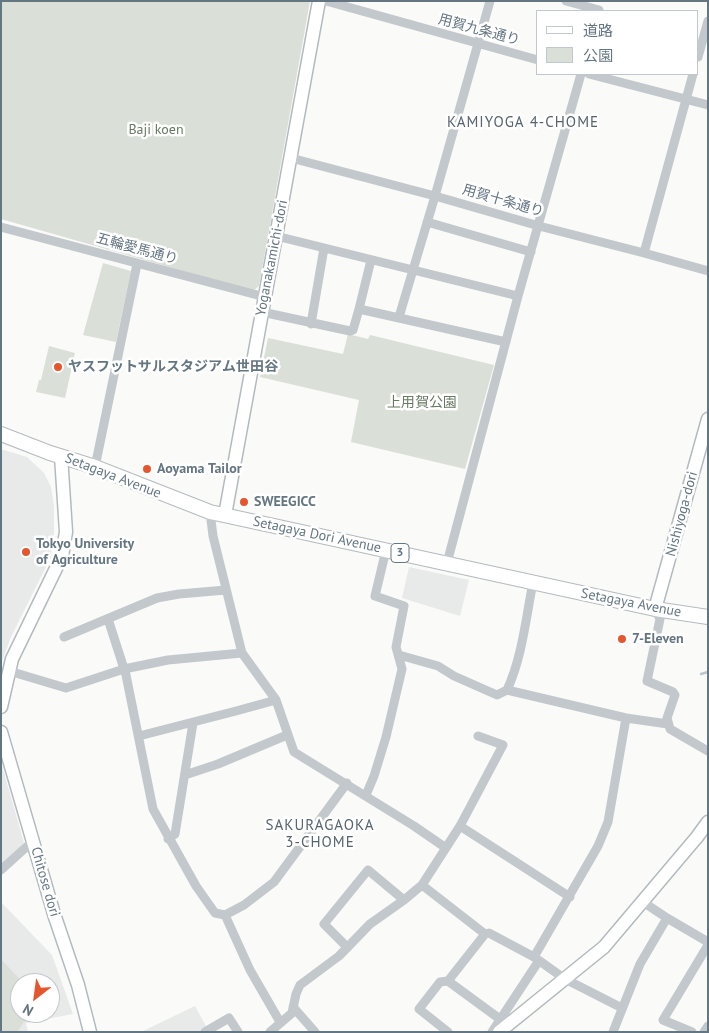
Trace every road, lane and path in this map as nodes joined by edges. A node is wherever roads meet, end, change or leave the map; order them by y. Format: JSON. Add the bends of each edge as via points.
{"nodes":[{"id":1,"x":319,"y":1,"type":"edge"},
{"id":2,"x":326,"y":1,"type":"edge"},
{"id":3,"x":490,"y":1,"type":"edge"},
{"id":4,"x":566,"y":1,"type":"edge"},
{"id":5,"x":599,"y":7,"type":"edge"},
{"id":6,"x":708,"y":21,"type":"edge"},
{"id":7,"x":478,"y":44,"type":"junction"},
{"id":8,"x":699,"y":53,"type":"edge"},
{"id":9,"x":536,"y":59,"type":"edge"},
{"id":10,"x":581,"y":75,"type":"edge"},
{"id":11,"x":593,"y":75,"type":"edge"},
{"id":12,"x":693,"y":75,"type":"edge"},
{"id":13,"x":686,"y":99,"type":"junction"},
{"id":14,"x":708,"y":105,"type":"edge"},
{"id":15,"x":291,"y":158,"type":"junction"},
{"id":16,"x":435,"y":196,"type":"junction"},
{"id":17,"x":427,"y":222,"type":"junction"},
{"id":18,"x":539,"y":226,"type":"junction"},
{"id":19,"x":1,"y":227,"type":"edge"},
{"id":20,"x":276,"y":236,"type":"junction"},
{"id":21,"x":324,"y":248,"type":"junction"},
{"id":22,"x":531,"y":252,"type":"junction"},
{"id":23,"x":644,"y":253,"type":"junction"},
{"id":24,"x":372,"y":260,"type":"junction"},
{"id":25,"x":137,"y":264,"type":"junction"},
{"id":26,"x":413,"y":270,"type":"junction"},
{"id":27,"x":708,"y":271,"type":"edge"},
{"id":28,"x":518,"y":296,"type":"junction"},
{"id":29,"x":265,"y":297,"type":"junction"},
{"id":30,"x":359,"y":308,"type":"junction"},
{"id":31,"x":262,"y":312,"type":"junction"},
{"id":32,"x":399,"y":317,"type":"junction"},
{"id":33,"x":311,"y":324,"type":"junction"},
{"id":34,"x":506,"y":342,"type":"junction"},
{"id":35,"x":708,"y":419,"type":"edge"},
{"id":36,"x":1,"y":434,"type":"edge"},
{"id":37,"x":60,"y":456,"type":"junction"},
{"id":38,"x":95,"y":467,"type":"junction"},
{"id":39,"x":210,"y":512,"type":"junction"},
{"id":40,"x":225,"y":515,"type":"junction"},
{"id":41,"x":386,"y":550,"type":"junction"},
{"id":42,"x":447,"y":563,"type":"junction"},
{"id":43,"x":533,"y":582,"type":"junction"},
{"id":44,"x":226,"y":590,"type":"junction"},
{"id":45,"x":656,"y":609,"type":"junction"},
{"id":46,"x":708,"y":617,"type":"edge"},
{"id":47,"x":108,"y":620,"type":"junction"},
{"id":48,"x":64,"y":637,"type":"dead end"},
{"id":49,"x":242,"y":652,"type":"junction"},
{"id":50,"x":399,"y":655,"type":"junction"},
{"id":51,"x":124,"y":669,"type":"junction"},
{"id":52,"x":9,"y":671,"type":"junction"},
{"id":53,"x":507,"y":690,"type":"junction"},
{"id":54,"x":276,"y":700,"type":"junction"},
{"id":55,"x":1,"y":707,"type":"edge"},
{"id":56,"x":626,"y":718,"type":"junction"},
{"id":57,"x":193,"y":723,"type":"junction"},
{"id":58,"x":668,"y":724,"type":"junction"},
{"id":59,"x":1,"y":732,"type":"edge"},
{"id":60,"x":287,"y":735,"type":"junction"},
{"id":61,"x":139,"y":736,"type":"junction"},
{"id":62,"x":478,"y":736,"type":"dead end"},
{"id":63,"x":708,"y":751,"type":"edge"},
{"id":64,"x":185,"y":775,"type":"junction"},
{"id":65,"x":347,"y":784,"type":"junction"},
{"id":66,"x":366,"y":795,"type":"junction"},
{"id":67,"x":708,"y":822,"type":"edge"},
{"id":68,"x":460,"y":826,"type":"junction"},
{"id":69,"x":168,"y":839,"type":"junction"},
{"id":70,"x":33,"y":841,"type":"junction"},
{"id":71,"x":446,"y":848,"type":"junction"},
{"id":72,"x":1,"y":870,"type":"edge"},
{"id":73,"x":422,"y":885,"type":"junction"},
{"id":74,"x":570,"y":897,"type":"junction"},
{"id":75,"x":404,"y":900,"type":"junction"},
{"id":76,"x":642,"y":902,"type":"junction"},
{"id":77,"x":225,"y":914,"type":"junction"},
{"id":78,"x":667,"y":918,"type":"junction"},
{"id":79,"x":485,"y":934,"type":"junction"},
{"id":80,"x":708,"y":944,"type":"edge"},
{"id":81,"x":347,"y":947,"type":"junction"},
{"id":82,"x":536,"y":960,"type":"junction"},
{"id":83,"x":565,"y":979,"type":"junction"},
{"id":84,"x":448,"y":981,"type":"junction"},
{"id":85,"x":293,"y":1006,"type":"junction"},
{"id":86,"x":622,"y":1008,"type":"junction"},
{"id":87,"x":280,"y":1022,"type":"junction"},
{"id":88,"x":502,"y":1025,"type":"edge"},
{"id":89,"x":708,"y":1026,"type":"edge"},
{"id":90,"x":90,"y":1032,"type":"edge"},
{"id":91,"x":205,"y":1032,"type":"edge"},
{"id":92,"x":238,"y":1032,"type":"edge"},
{"id":93,"x":270,"y":1032,"type":"edge"},
{"id":94,"x":315,"y":1032,"type":"edge"},
{"id":95,"x":448,"y":1032,"type":"edge"},
{"id":96,"x":492,"y":1032,"type":"edge"},
{"id":97,"x":613,"y":1032,"type":"edge"},
{"id":98,"x":692,"y":1032,"type":"edge"},
{"id":99,"x":704,"y":1032,"type":"edge"}],
"edges":[{"from":1,"to":15,"type":"street","name":"Yoganakamichi-dori"},
{"from":2,"to":7,"type":"street","name":"用賀九条通り"},
{"from":3,"to":7,"type":"street"},
{"from":4,"to":5,"type":"street"},
{"from":6,"to":8,"type":"street"},
{"from":7,"to":9,"type":"street","name":"用賀九条通り"},
{"from":7,"to":16,"type":"street"},
{"from":10,"to":18,"type":"street"},
{"from":11,"to":13,"type":"street"},
{"from":12,"to":13,"type":"street"},
{"from":13,"to":14,"type":"street"},
{"from":13,"to":23,"type":"street"},
{"from":15,"to":16,"type":"street","name":"用賀十条通り"},
{"from":15,"to":20,"type":"street","name":"Yoganakamichi-dori"},
{"from":16,"to":17,"type":"street"},
{"from":16,"to":18,"type":"street","name":"用賀十条通り"},
{"from":17,"to":22,"type":"street"},
{"from":17,"to":26,"type":"street"},
{"from":18,"to":22,"type":"street"},
{"from":18,"to":23,"type":"street","name":"用賀十条通り"},
{"from":19,"to":25,"type":"street","name":"五輪愛馬通り"},
{"from":20,"to":21,"type":"street"},
{"from":20,"to":29,"type":"street","name":"Yoganakamichi-dori"},
{"from":21,"to":24,"type":"street"},
{"from":21,"to":33,"type":"street"},
{"from":22,"to":28,"type":"street"},
{"from":23,"to":27,"type":"street","name":"用賀十条通り"},
{"from":24,"to":26,"type":"street"},
{"from":24,"to":30,"type":"street"},
{"from":25,"to":29,"type":"street","name":"五輪愛馬通り"},
{"from":25,"to":38,"type":"street"},
{"from":26,"to":28,"type":"street"},
{"from":26,"to":32,"type":"street"},
{"from":28,"to":34,"type":"street"},
{"from":29,"to":31,"type":"street","name":"Yoganakamichi-dori"},
{"from":30,"to":32,"type":"street"},
{"from":30,"to":33,"type":"street","via":[[350,331]]},
{"from":31,"to":33,"type":"street"},
{"from":31,"to":40,"type":"street","name":"Yoganakamichi-dori"},
{"from":32,"to":34,"type":"street"},
{"from":34,"to":42,"type":"street"},
{"from":35,"to":45,"type":"street","name":"Nishiyoga-dori"},
{"from":36,"to":37,"type":"main road","name":"Setagaya Avenue","number":"3"},
{"from":37,"to":38,"type":"main road","name":"Setagaya Avenue","number":"3"},
{"from":37,"to":52,"type":"street","via":[[65,543],[58,566],[18,645]]},
{"from":38,"to":39,"type":"main road","name":"Setagaya Avenue","number":"3"},
{"from":39,"to":40,"type":"main road","name":"Setagaya Avenue","number":"3"},
{"from":39,"to":44,"type":"street","via":[[212,536]]},
{"from":40,"to":41,"type":"main road","name":"Setagaya Dori Avenue","number":"3"},
{"from":41,"to":42,"type":"main road","name":"Setagaya Dori Avenue","number":"3"},
{"from":41,"to":50,"type":"street","via":[[375,596],[404,606],[396,647]]},
{"from":42,"to":43,"type":"main road","name":"Setagaya Dori Avenue","number":"3"},
{"from":43,"to":45,"type":"main road","name":"Setagaya Dori Avenue","number":"3"},
{"from":43,"to":53,"type":"street","via":[[512,680]]},
{"from":44,"to":47,"type":"street","via":[[157,598]]},
{"from":44,"to":49,"type":"street"},
{"from":45,"to":46,"type":"main road","name":"Setagaya Avenue","number":"3"},
{"from":45,"to":58,"type":"street","via":[[660,619],[647,681],[675,695]]},
{"from":47,"to":48,"type":"street"},
{"from":47,"to":51,"type":"street"},
{"from":49,"to":51,"type":"street","via":[[168,660]]},
{"from":49,"to":54,"type":"street"},
{"from":50,"to":53,"type":"street","via":[[438,666],[497,695]]},
{"from":50,"to":66,"type":"street","via":[[402,669],[386,737]]},
{"from":51,"to":52,"type":"street","via":[[66,688]]},
{"from":51,"to":61,"type":"street"},
{"from":52,"to":55,"type":"street"},
{"from":53,"to":56,"type":"street"},
{"from":54,"to":57,"type":"street"},
{"from":54,"to":60,"type":"street"},
{"from":56,"to":58,"type":"street"},
{"from":56,"to":74,"type":"street","via":[[608,822]]},
{"from":57,"to":61,"type":"street"},
{"from":57,"to":64,"type":"street"},
{"from":58,"to":63,"type":"street","via":[[670,729]]},
{"from":59,"to":70,"type":"street","name":"Chitose dori"},
{"from":60,"to":64,"type":"street"},
{"from":60,"to":65,"type":"street","via":[[294,752]]},
{"from":61,"to":69,"type":"street","via":[[153,809]]},
{"from":62,"to":68,"type":"street","via":[[503,745]]},
{"from":64,"to":69,"type":"street","via":[[175,834]]},
{"from":65,"to":66,"type":"street"},
{"from":65,"to":77,"type":"street","via":[[274,882],[254,899]]},
{"from":66,"to":71,"type":"street"},
{"from":67,"to":76,"type":"street"},
{"from":68,"to":71,"type":"street"},
{"from":68,"to":74,"type":"street"},
{"from":69,"to":77,"type":"street","via":[[215,913]]},
{"from":70,"to":72,"type":"street"},
{"from":70,"to":90,"type":"street","name":"Chitose dori"},
{"from":71,"to":73,"type":"street"},
{"from":73,"to":75,"type":"street"},
{"from":73,"to":79,"type":"street"},
{"from":74,"to":82,"type":"street"},
{"from":75,"to":81,"type":"street","via":[[370,924]]},
{"from":75,"to":81,"type":"street","via":[[368,870],[324,924]]},
{"from":76,"to":78,"type":"street"},
{"from":76,"to":83,"type":"street","via":[[604,947]]},
{"from":77,"to":87,"type":"street","via":[[250,970]]},
{"from":78,"to":80,"type":"street"},
{"from":78,"to":86,"type":"street","via":[[640,964]]},
{"from":79,"to":82,"type":"street","via":[[489,933]]},
{"from":79,"to":84,"type":"street"},
{"from":80,"to":98,"type":"street","via":[[663,1020]]},
{"from":81,"to":85,"type":"street","via":[[300,985]]},
{"from":82,"to":83,"type":"street"},
{"from":82,"to":88,"type":"street"},
{"from":83,"to":86,"type":"street"},
{"from":83,"to":88,"type":"street"},
{"from":84,"to":88,"type":"street"},
{"from":84,"to":95,"type":"street","via":[[440,982],[419,1009]]},
{"from":85,"to":87,"type":"street","via":[[292,1013]]},
{"from":85,"to":94,"type":"street"},
{"from":86,"to":97,"type":"street"},
{"from":87,"to":93,"type":"street"},
{"from":88,"to":96,"type":"street"},
{"from":89,"to":99,"type":"street"},
{"from":91,"to":92,"type":"street","via":[[229,1018]]}]}
